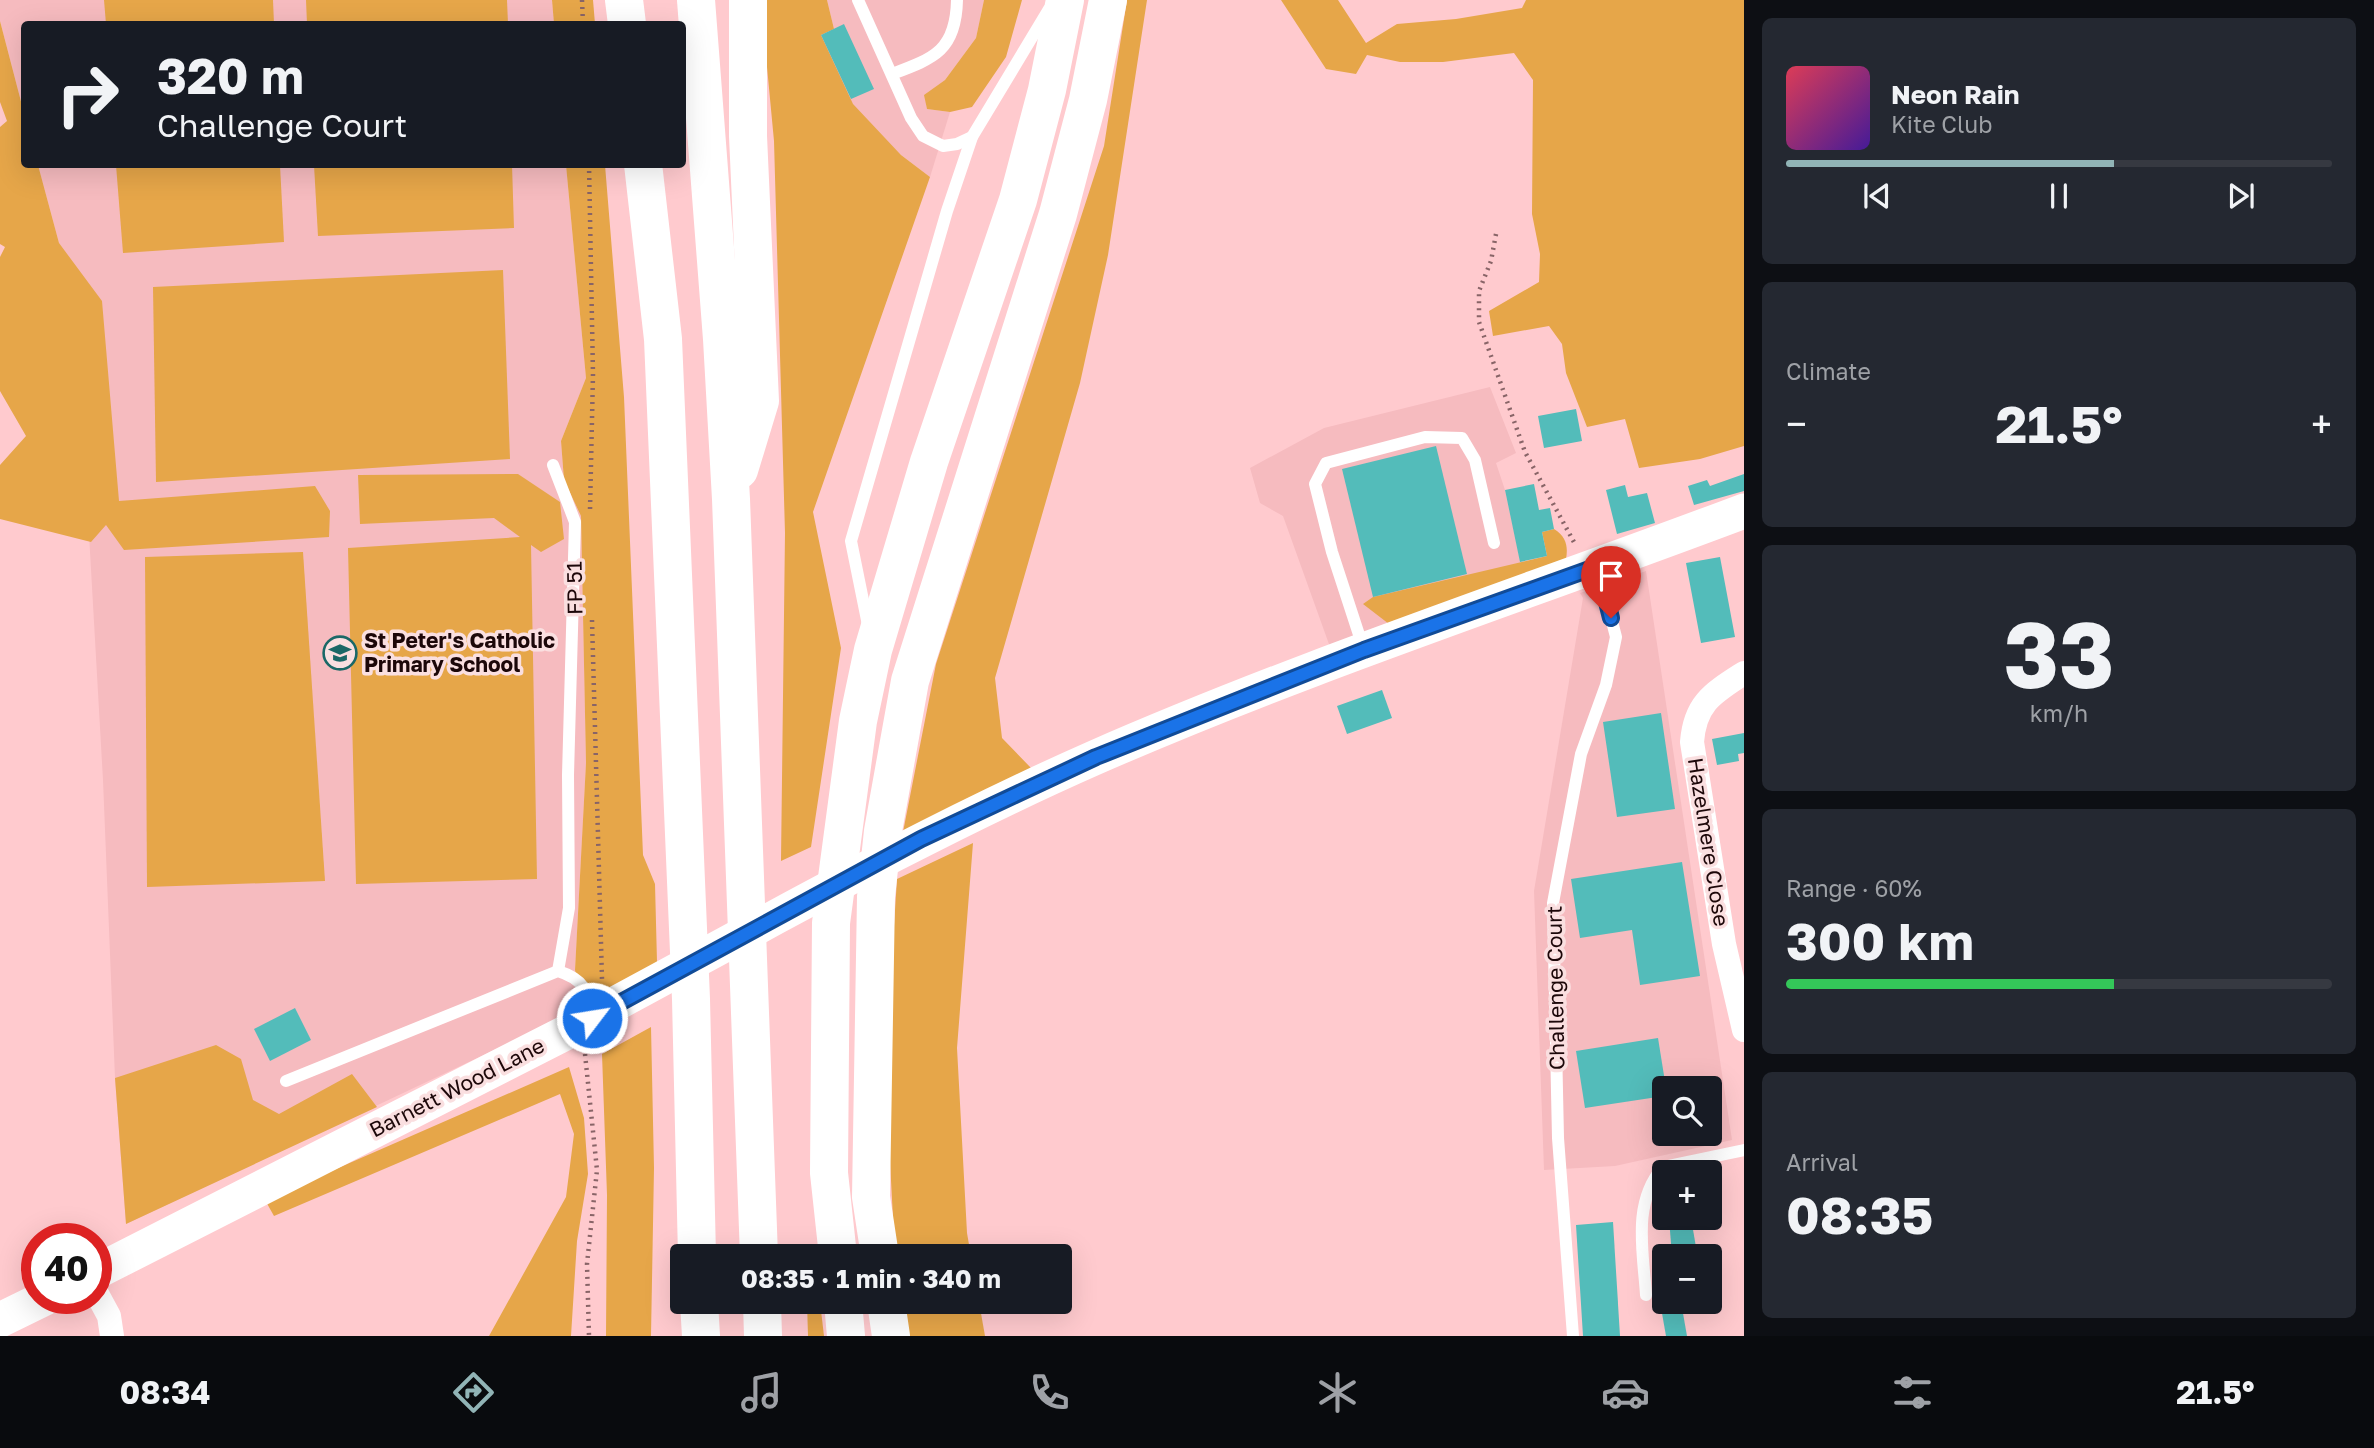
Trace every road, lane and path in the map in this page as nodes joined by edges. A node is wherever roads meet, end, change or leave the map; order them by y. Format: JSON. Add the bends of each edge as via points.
{"nodes":[{"id":1,"x":582,"y":0,"type":"edge"},
{"id":2,"x":624,"y":0,"type":"edge"},
{"id":3,"x":748,"y":0,"type":"edge"},
{"id":4,"x":858,"y":0,"type":"edge"},
{"id":5,"x":957,"y":0,"type":"edge"},
{"id":6,"x":1054,"y":0,"type":"edge"},
{"id":7,"x":1065,"y":0,"type":"edge"},
{"id":8,"x":1108,"y":0,"type":"edge"},
{"id":9,"x":698,"y":5,"type":"edge"},
{"id":10,"x":583,"y":21,"type":"edge"},
{"id":11,"x":627,"y":21,"type":"edge"},
{"id":12,"x":892,"y":74,"type":"junction"},
{"id":13,"x":972,"y":137,"type":"junction"},
{"id":14,"x":589,"y":168,"type":"edge"},
{"id":15,"x":643,"y":168,"type":"edge"},
{"id":16,"x":1496,"y":234,"type":"dead end"},
{"id":17,"x":553,"y":465,"type":"dead end"},
{"id":18,"x":731,"y":499,"type":"junction"},
{"id":19,"x":1744,"y":511,"type":"edge"},
{"id":20,"x":590,"y":517,"type":"dead end"},
{"id":21,"x":1494,"y":543,"type":"dead end"},
{"id":22,"x":1593,"y":568,"type":"junction"},
{"id":23,"x":592,"y":612,"type":"dead end"},
{"id":24,"x":873,"y":650,"type":"junction"},
{"id":25,"x":1364,"y":650,"type":"junction"},
{"id":26,"x":1744,"y":673,"type":"edge"},
{"id":27,"x":558,"y":971,"type":"junction"},
{"id":28,"x":592,"y":1018,"type":"junction"},
{"id":29,"x":1744,"y":1030,"type":"edge"},
{"id":30,"x":286,"y":1081,"type":"dead end"},
{"id":31,"x":1744,"y":1150,"type":"edge"},
{"id":32,"x":697,"y":1244,"type":"edge"},
{"id":33,"x":759,"y":1244,"type":"edge"},
{"id":34,"x":837,"y":1244,"type":"edge"},
{"id":35,"x":878,"y":1244,"type":"edge"},
{"id":36,"x":112,"y":1264,"type":"edge"},
{"id":37,"x":1646,"y":1295,"type":"dead end"},
{"id":38,"x":21,"y":1310,"type":"edge"},
{"id":39,"x":108,"y":1314,"type":"edge"},
{"id":40,"x":700,"y":1314,"type":"edge"},
{"id":41,"x":762,"y":1314,"type":"edge"},
{"id":42,"x":843,"y":1314,"type":"edge"},
{"id":43,"x":888,"y":1314,"type":"edge"},
{"id":44,"x":0,"y":1320,"type":"edge"},
{"id":45,"x":112,"y":1336,"type":"edge"},
{"id":46,"x":589,"y":1336,"type":"edge"},
{"id":47,"x":701,"y":1336,"type":"edge"},
{"id":48,"x":763,"y":1336,"type":"edge"},
{"id":49,"x":846,"y":1336,"type":"edge"},
{"id":50,"x":891,"y":1336,"type":"edge"},
{"id":51,"x":1573,"y":1336,"type":"edge"}],
"edges":[{"from":1,"to":10,"type":"path"},
{"from":2,"to":11,"type":"highway"},
{"from":3,"to":18,"type":"highway","via":[[748,136],[760,401]]},
{"from":4,"to":12,"type":"lane"},
{"from":5,"to":12,"type":"lane","via":[[957,18],[948,41],[931,59]]},
{"from":6,"to":13,"type":"lane"},
{"from":7,"to":24,"type":"highway","via":[[1018,200],[929,462]]},
{"from":8,"to":35,"type":"highway","via":[[1058,214],[910,681],[876,897],[871,1197]]},
{"from":9,"to":18,"type":"highway"},
{"from":12,"to":13,"type":"lane","via":[[923,136],[943,146]]},
{"from":13,"to":24,"type":"lane","via":[[851,541]]},
{"from":14,"to":20,"type":"path"},
{"from":15,"to":32,"type":"highway","via":[[663,339]]},
{"from":16,"to":22,"type":"path","via":[[1479,291],[1479,322],[1525,452]]},
{"from":17,"to":27,"type":"lane","via":[[575,522],[569,908]]},
{"from":18,"to":33,"type":"highway"},
{"from":19,"to":22,"type":"street","name":"Barnett Wood Lane"},
{"from":21,"to":25,"type":"lane","via":[[1475,460],[1462,438],[1425,437],[1326,463],[1315,484]]},
{"from":22,"to":25,"type":"street","name":"Barnett Wood Lane"},
{"from":22,"to":51,"type":"lane","name":"Challenge Court","via":[[1616,637],[1606,685],[1581,754],[1553,903],[1558,1138]]},
{"from":23,"to":28,"type":"path","name":"FP 51","via":[[598,913]]},
{"from":24,"to":34,"type":"highway","via":[[858,721],[831,923],[829,1173]]},
{"from":25,"to":28,"type":"street","name":"Barnett Wood Lane","via":[[1096,757],[998,802],[921,839]]},
{"from":26,"to":29,"type":"street","name":"Hazelmere Close","via":[[1703,703],[1692,742],[1724,944]]},
{"from":27,"to":28,"type":"lane","via":[[588,992]]},
{"from":27,"to":30,"type":"lane"},
{"from":28,"to":36,"type":"street","name":"Barnett Wood Lane"},
{"from":28,"to":46,"type":"path","name":"FP 51","via":[[589,1078],[597,1170],[587,1264]]},
{"from":31,"to":37,"type":"lane","via":[[1663,1167],[1654,1177],[1641,1212]]},
{"from":38,"to":44,"type":"street"},
{"from":39,"to":45,"type":"street"},
{"from":40,"to":47,"type":"highway"},
{"from":41,"to":48,"type":"highway"},
{"from":42,"to":49,"type":"highway"},
{"from":43,"to":50,"type":"highway"}]}
